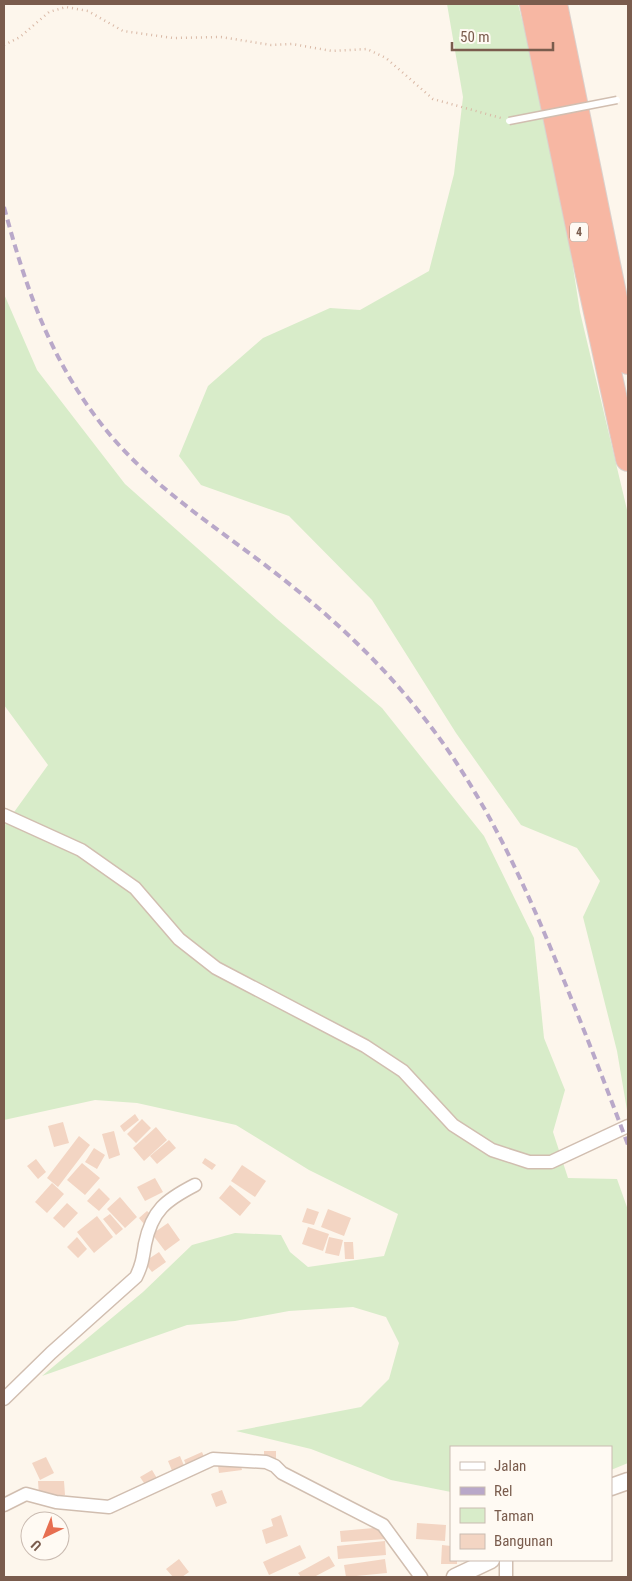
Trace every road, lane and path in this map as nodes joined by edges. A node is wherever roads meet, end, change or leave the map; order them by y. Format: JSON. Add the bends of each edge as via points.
{"nodes":[{"id":1,"x":532,"y":4,"type":"edge"},
{"id":2,"x":556,"y":4,"type":"edge"},
{"id":3,"x":4,"y":45,"type":"edge"},
{"id":4,"x":616,"y":100,"type":"dead end"},
{"id":5,"x":509,"y":121,"type":"joint"},
{"id":6,"x":628,"y":362,"type":"edge"},
{"id":7,"x":628,"y":459,"type":"edge"},
{"id":8,"x":4,"y":814,"type":"edge"},
{"id":9,"x":628,"y":1126,"type":"edge"},
{"id":10,"x":195,"y":1185,"type":"dead end"},
{"id":11,"x":4,"y":1399,"type":"edge"},
{"id":12,"x":628,"y":1481,"type":"edge"},
{"id":13,"x":612,"y":1487,"type":"edge"},
{"id":14,"x":4,"y":1505,"type":"edge"},
{"id":15,"x":489,"y":1561,"type":"edge"},
{"id":16,"x":506,"y":1561,"type":"edge"},
{"id":17,"x":421,"y":1577,"type":"edge"},
{"id":18,"x":455,"y":1577,"type":"edge"},
{"id":19,"x":506,"y":1577,"type":"edge"}],
"edges":[{"from":1,"to":7,"type":"highway","number":"4"},
{"from":2,"to":6,"type":"highway","number":"4"},
{"from":3,"to":5,"type":"path","via":[[20,37],[49,12],[66,7],[88,12],[123,31],[165,37],[221,37],[332,51],[366,49],[386,58],[433,99]]},
{"from":4,"to":5,"type":"lane","bridge":true},
{"from":8,"to":9,"type":"street","via":[[81,850],[135,888],[179,939],[216,968],[365,1046],[403,1072],[453,1125],[492,1150],[529,1162],[551,1162]]},
{"from":10,"to":11,"type":"street","via":[[172,1198],[156,1213],[150,1226],[143,1263],[136,1277]]},
{"from":12,"to":13,"type":"street"},
{"from":14,"to":17,"type":"street","via":[[26,1494],[56,1502],[109,1507],[214,1459],[266,1462],[383,1525]]},
{"from":15,"to":18,"type":"street"},
{"from":16,"to":19,"type":"street"}]}
